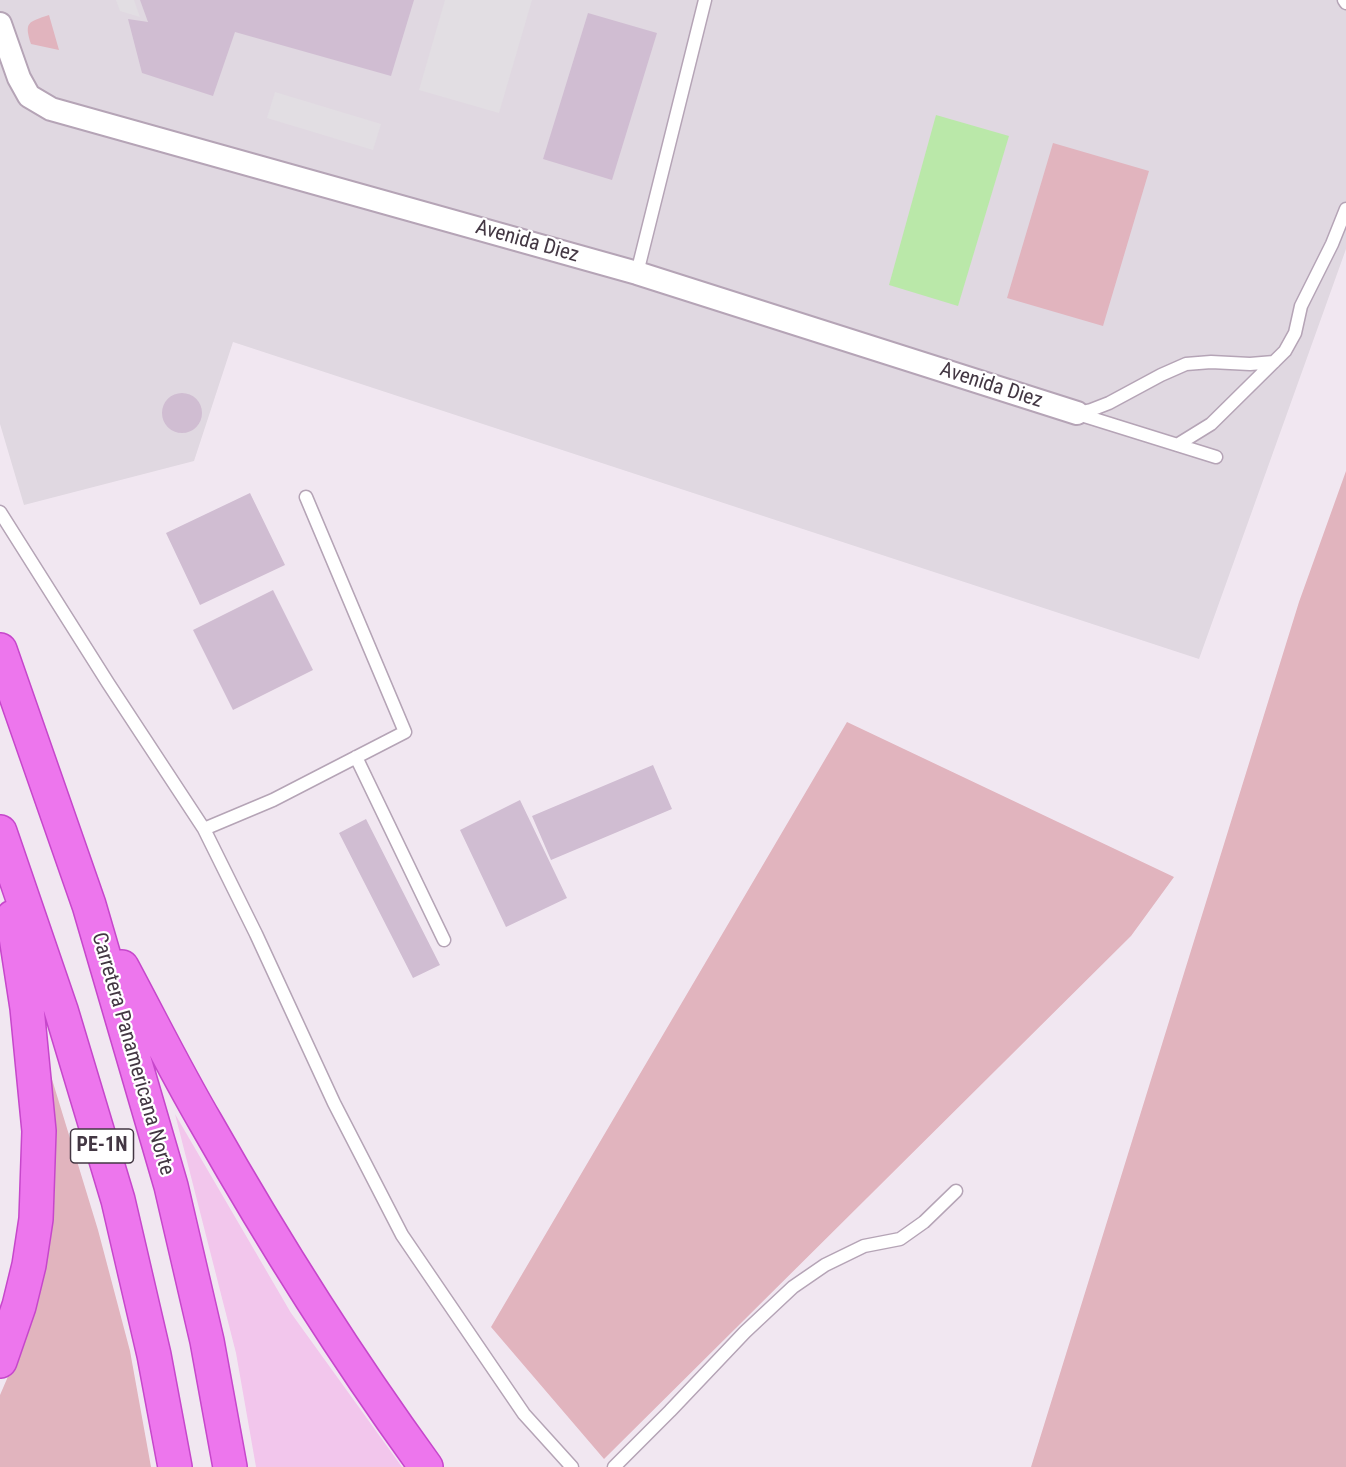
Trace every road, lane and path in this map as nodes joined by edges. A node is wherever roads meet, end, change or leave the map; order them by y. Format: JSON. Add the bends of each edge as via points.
{"nodes":[{"id":1,"x":705,"y":0,"type":"edge"},
{"id":2,"x":3,"y":34,"type":"edge"},
{"id":3,"x":1346,"y":209,"type":"edge"},
{"id":4,"x":637,"y":273,"type":"junction"},
{"id":5,"x":1274,"y":362,"type":"junction"},
{"id":6,"x":1077,"y":413,"type":"junction"},
{"id":7,"x":1177,"y":445,"type":"junction"},
{"id":8,"x":1216,"y":457,"type":"dead end"},
{"id":9,"x":306,"y":497,"type":"dead end"},
{"id":10,"x":0,"y":512,"type":"edge"},
{"id":11,"x":0,"y":650,"type":"edge"},
{"id":12,"x":356,"y":757,"type":"junction"},
{"id":13,"x":204,"y":829,"type":"junction"},
{"id":14,"x":0,"y":832,"type":"edge"},
{"id":15,"x":0,"y":838,"type":"edge"},
{"id":16,"x":89,"y":905,"type":"junction"},
{"id":17,"x":444,"y":940,"type":"dead end"},
{"id":18,"x":956,"y":1191,"type":"dead end"},
{"id":19,"x":0,"y":1361,"type":"edge"},
{"id":20,"x":175,"y":1467,"type":"edge"},
{"id":21,"x":230,"y":1467,"type":"edge"},
{"id":22,"x":426,"y":1467,"type":"edge"},
{"id":23,"x":572,"y":1467,"type":"edge"},
{"id":24,"x":614,"y":1467,"type":"edge"}],
"edges":[{"from":1,"to":4,"type":"lane"},
{"from":2,"to":4,"type":"street","name":"Avenida Diez","via":[[29,96],[51,109]]},
{"from":3,"to":5,"type":"lane","via":[[1302,306],[1295,333]]},
{"from":4,"to":6,"type":"street","name":"Avenida Diez"},
{"from":5,"to":6,"type":"lane","via":[[1186,364],[1109,403]]},
{"from":5,"to":7,"type":"lane","via":[[1211,424]]},
{"from":6,"to":7,"type":"lane"},
{"from":7,"to":8,"type":"lane"},
{"from":9,"to":12,"type":"lane","via":[[405,732]]},
{"from":10,"to":13,"type":"lane"},
{"from":11,"to":16,"type":"highway","name":"Carretera Panamericana Norte","number":"PE-1N"},
{"from":12,"to":13,"type":"lane","via":[[273,800]]},
{"from":12,"to":17,"type":"lane"},
{"from":13,"to":23,"type":"lane","via":[[334,1103],[402,1235],[524,1413]]},
{"from":14,"to":20,"type":"highway","number":"PE-1N","via":[[61,1010],[118,1200],[154,1354]]},
{"from":15,"to":19,"type":"highway","via":[[27,1008],[39,1131],[36,1219],[29,1265]]},
{"from":16,"to":21,"type":"highway","name":"Carretera Panamericana Norte","number":"PE-1N","via":[[171,1186],[207,1341]]},
{"from":16,"to":22,"type":"highway","via":[[205,1122],[267,1228]]},
{"from":18,"to":24,"type":"lane","via":[[900,1239],[864,1246],[825,1265],[793,1287]]}]}
